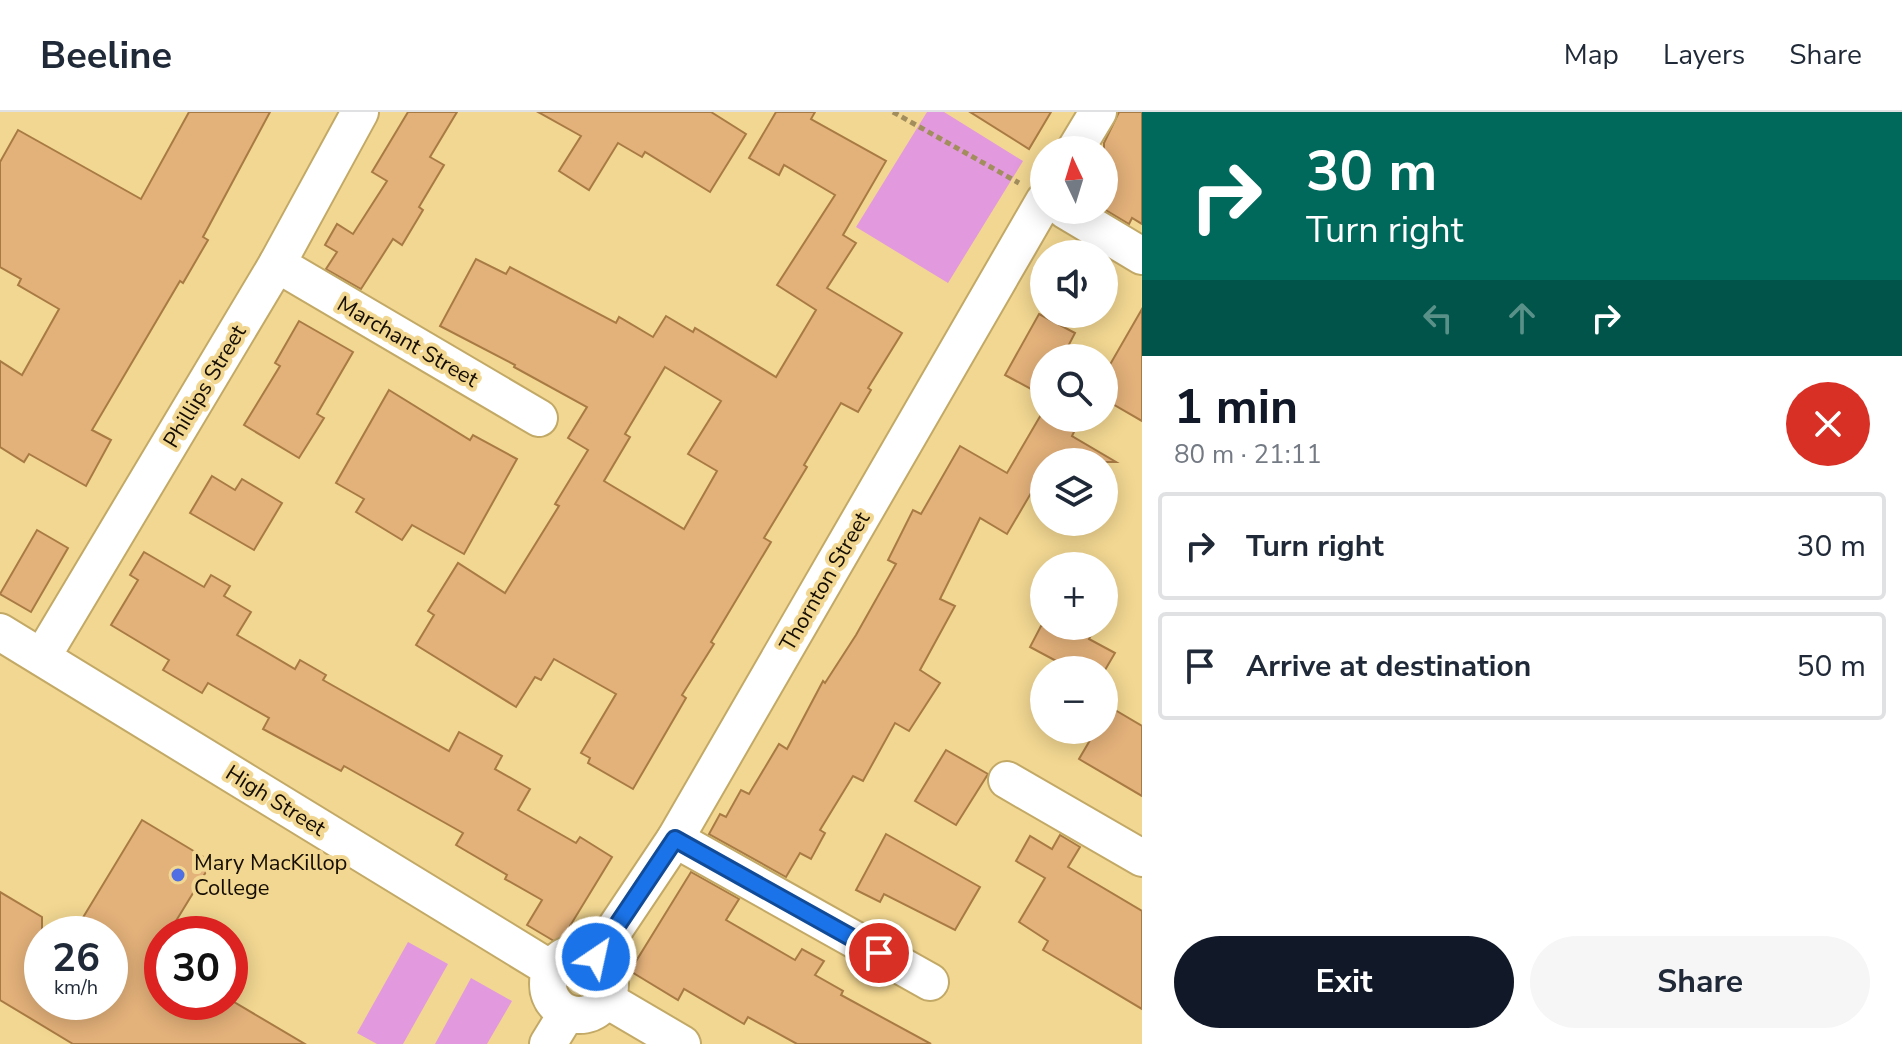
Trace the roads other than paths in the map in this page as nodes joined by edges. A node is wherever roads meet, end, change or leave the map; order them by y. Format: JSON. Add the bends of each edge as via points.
{"nodes":[{"id":1,"x":360,"y":112,"type":"edge"},
{"id":2,"x":1098,"y":112,"type":"edge"},
{"id":3,"x":1083,"y":136,"type":"edge"},
{"id":4,"x":1030,"y":201,"type":"edge"},
{"id":5,"x":1088,"y":224,"type":"edge"},
{"id":6,"x":1142,"y":256,"type":"edge"},
{"id":7,"x":277,"y":264,"type":"junction"},
{"id":8,"x":539,"y":418,"type":"dead end"},
{"id":9,"x":0,"y":632,"type":"edge"},
{"id":10,"x":42,"y":657,"type":"junction"},
{"id":11,"x":1007,"y":780,"type":"dead end"},
{"id":12,"x":675,"y":839,"type":"junction"},
{"id":13,"x":1142,"y":858,"type":"edge"},
{"id":14,"x":596,"y":957,"type":"junction"},
{"id":15,"x":551,"y":969,"type":"junction"},
{"id":16,"x":930,"y":982,"type":"dead end"},
{"id":17,"x":607,"y":1000,"type":"junction"},
{"id":18,"x":567,"y":1013,"type":"junction"},
{"id":19,"x":548,"y":1044,"type":"edge"},
{"id":20,"x":682,"y":1044,"type":"edge"}],
"edges":[{"from":1,"to":7,"type":"street","name":"Phillips Street"},
{"from":2,"to":3,"type":"street"},
{"from":4,"to":12,"type":"street","name":"Thornton Street"},
{"from":5,"to":6,"type":"street"},
{"from":7,"to":8,"type":"street","name":"Marchant Street"},
{"from":7,"to":10,"type":"street","name":"Phillips Street"},
{"from":9,"to":10,"type":"street","name":"High Street"},
{"from":10,"to":15,"type":"street","name":"High Street"},
{"from":11,"to":13,"type":"street"},
{"from":12,"to":14,"type":"street","name":"Thornton Street"},
{"from":12,"to":16,"type":"street"},
{"from":14,"to":15,"type":"street","via":[[576,952]]},
{"from":14,"to":17,"type":"street","via":[[609,971]]},
{"from":15,"to":18,"type":"street","via":[[548,989]]},
{"from":17,"to":18,"type":"street","via":[[585,1015]]},
{"from":17,"to":20,"type":"street"},
{"from":18,"to":19,"type":"street"}]}
